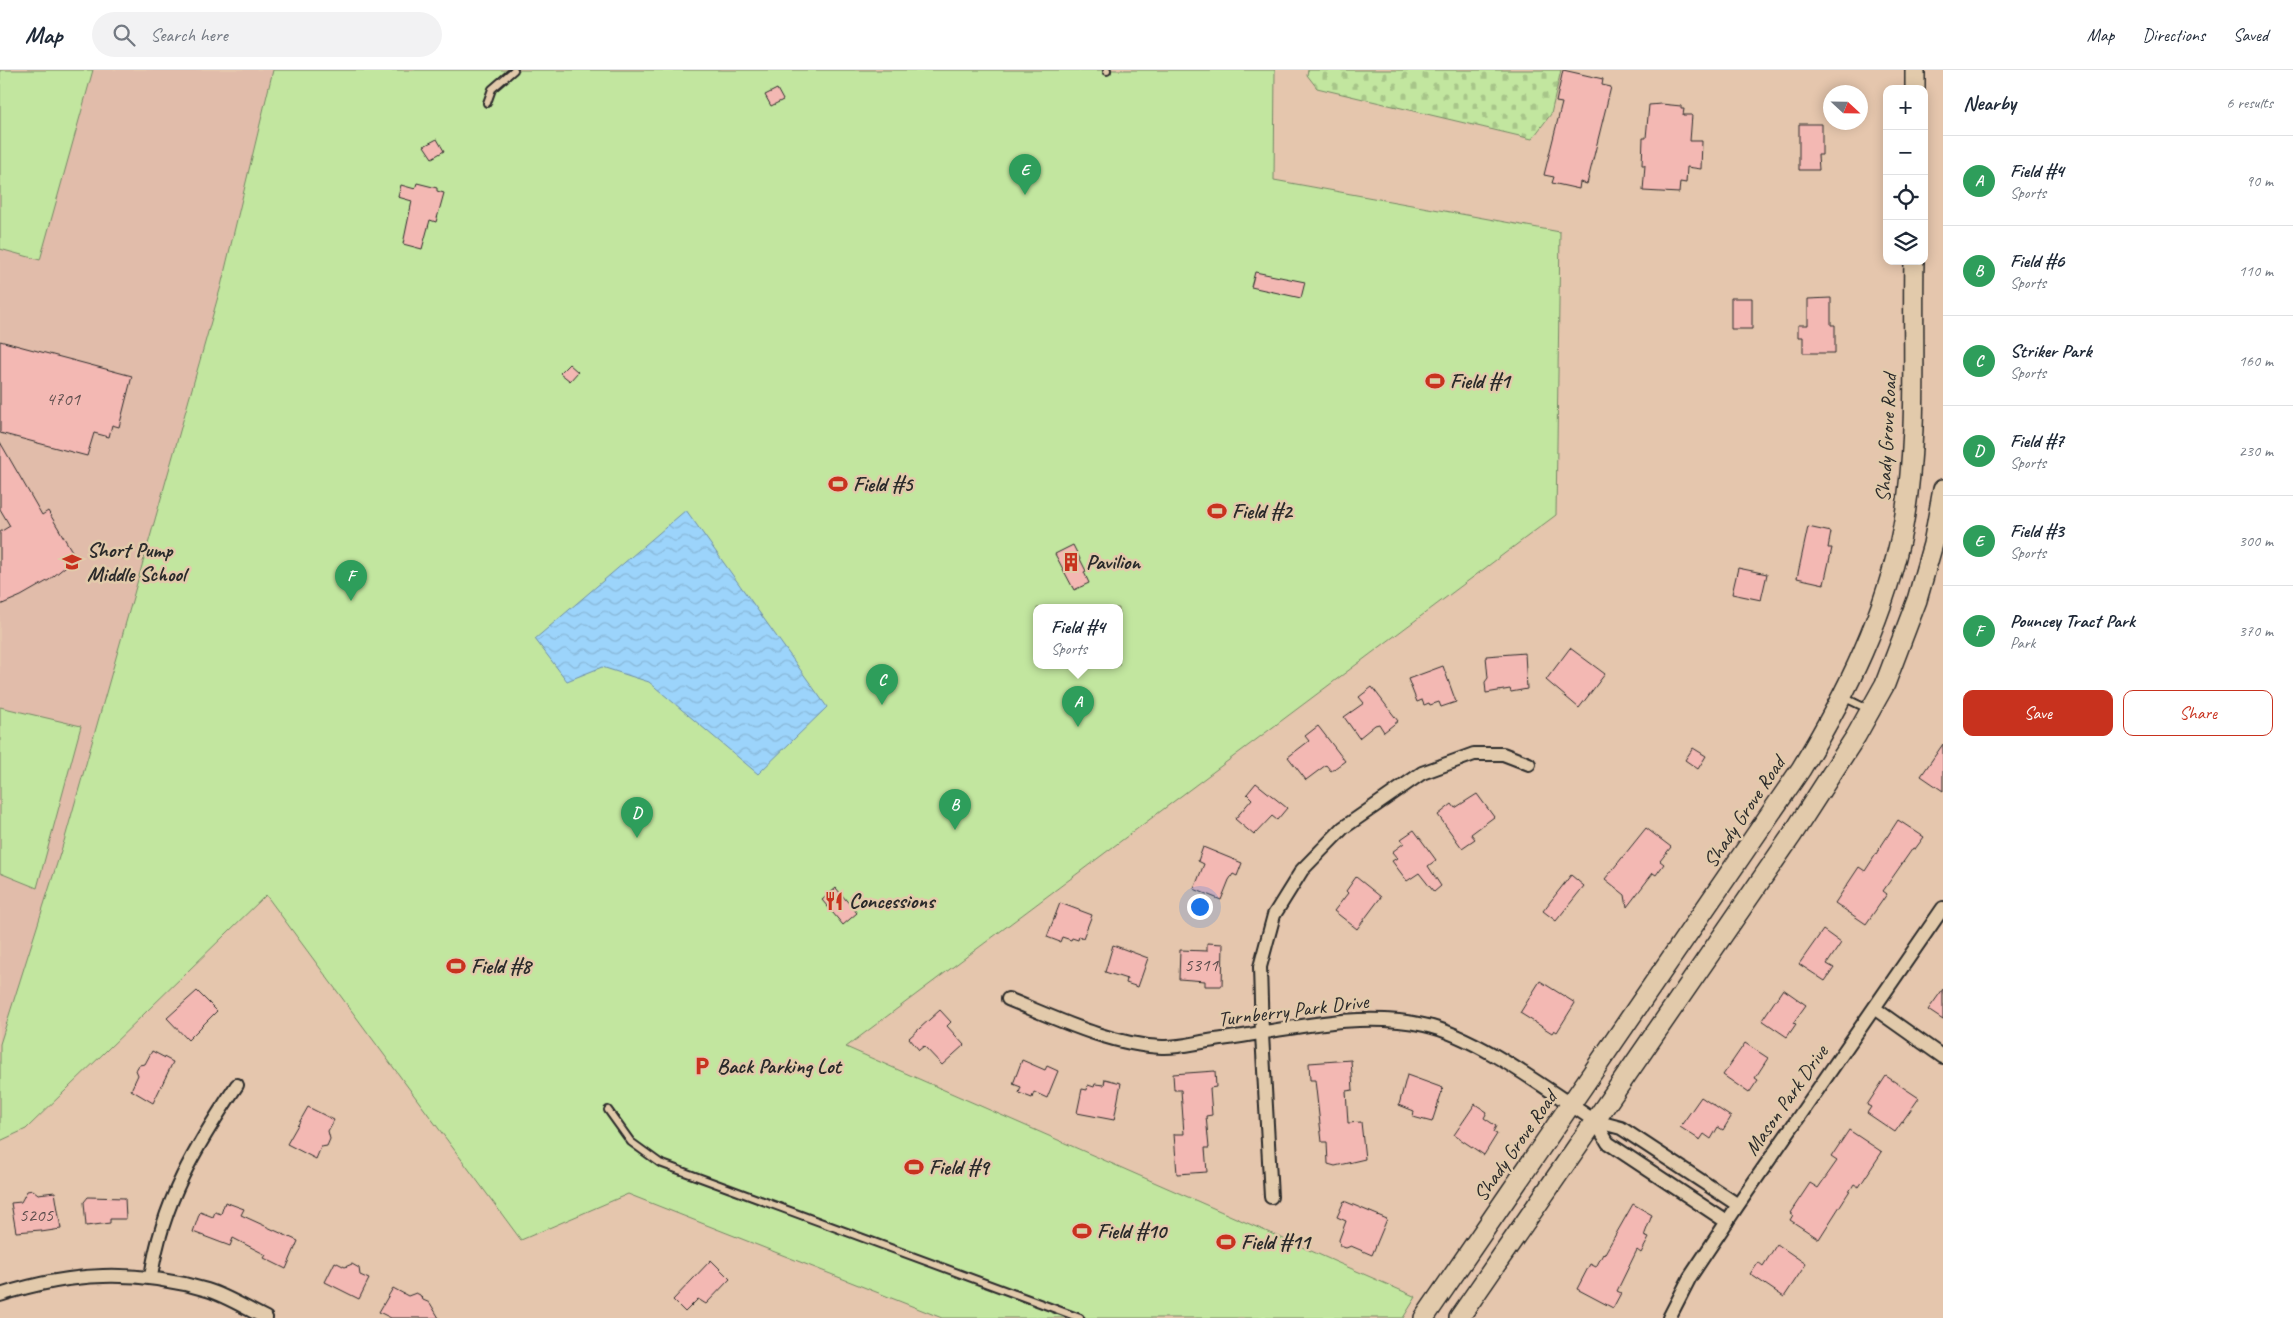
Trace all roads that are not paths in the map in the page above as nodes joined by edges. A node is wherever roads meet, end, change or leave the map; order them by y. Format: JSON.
{"nodes":[{"id":1,"x":514,"y":70,"type":"edge"},
{"id":2,"x":1915,"y":70,"type":"edge"},
{"id":3,"x":1915,"y":85,"type":"edge"},
{"id":4,"x":487,"y":103,"type":"dead end"},
{"id":5,"x":1914,"y":265,"type":"edge"},
{"id":6,"x":1943,"y":489,"type":"edge"},
{"id":7,"x":1843,"y":697,"type":"junction"},
{"id":8,"x":1871,"y":710,"type":"junction"},
{"id":9,"x":1529,"y":764,"type":"dead end"},
{"id":10,"x":1943,"y":908,"type":"edge"},
{"id":11,"x":1008,"y":999,"type":"dead end"},
{"id":12,"x":1874,"y":1008,"type":"junction"},
{"id":13,"x":1262,"y":1034,"type":"junction"},
{"id":14,"x":1943,"y":1057,"type":"edge"},
{"id":15,"x":237,"y":1084,"type":"dead end"},
{"id":16,"x":1571,"y":1105,"type":"junction"},
{"id":17,"x":608,"y":1110,"type":"dead end"},
{"id":18,"x":1595,"y":1122,"type":"junction"},
{"id":19,"x":1271,"y":1197,"type":"dead end"},
{"id":20,"x":1738,"y":1205,"type":"junction"},
{"id":21,"x":1727,"y":1222,"type":"junction"},
{"id":22,"x":151,"y":1277,"type":"junction"},
{"id":23,"x":0,"y":1295,"type":"edge"},
{"id":24,"x":266,"y":1318,"type":"edge"},
{"id":25,"x":1080,"y":1318,"type":"edge"},
{"id":26,"x":1424,"y":1318,"type":"edge"},
{"id":27,"x":1459,"y":1318,"type":"edge"},
{"id":28,"x":1669,"y":1318,"type":"edge"}],
"edges":[{"from":1,"to":4,"type":"lane"},
{"from":2,"to":3,"type":"main road"},
{"from":5,"to":7,"type":"main road","name":"Shady Grove Road"},
{"from":6,"to":8,"type":"main road"},
{"from":7,"to":8,"type":"lane"},
{"from":7,"to":16,"type":"main road","name":"Shady Grove Road"},
{"from":8,"to":18,"type":"main road"},
{"from":9,"to":13,"type":"street"},
{"from":10,"to":12,"type":"street","name":"Mason Park Drive"},
{"from":11,"to":13,"type":"street","name":"Turnberry Park Drive"},
{"from":12,"to":14,"type":"street"},
{"from":12,"to":20,"type":"street","name":"Mason Park Drive"},
{"from":13,"to":16,"type":"street","name":"Turnberry Park Drive"},
{"from":13,"to":19,"type":"street"},
{"from":15,"to":22,"type":"street"},
{"from":16,"to":18,"type":"street","name":"Turnberry Park Drive"},
{"from":16,"to":26,"type":"main road","name":"Shady Grove Road"},
{"from":17,"to":25,"type":"lane"},
{"from":18,"to":20,"type":"street","name":"Turnberry Park Drive"},
{"from":18,"to":21,"type":"street","name":"Turnberry Park Drive"},
{"from":18,"to":27,"type":"main road"},
{"from":20,"to":21,"type":"street","name":"Mason Park Drive"},
{"from":21,"to":28,"type":"street","name":"Mason Park Drive"},
{"from":22,"to":23,"type":"street"},
{"from":22,"to":24,"type":"street"}]}
